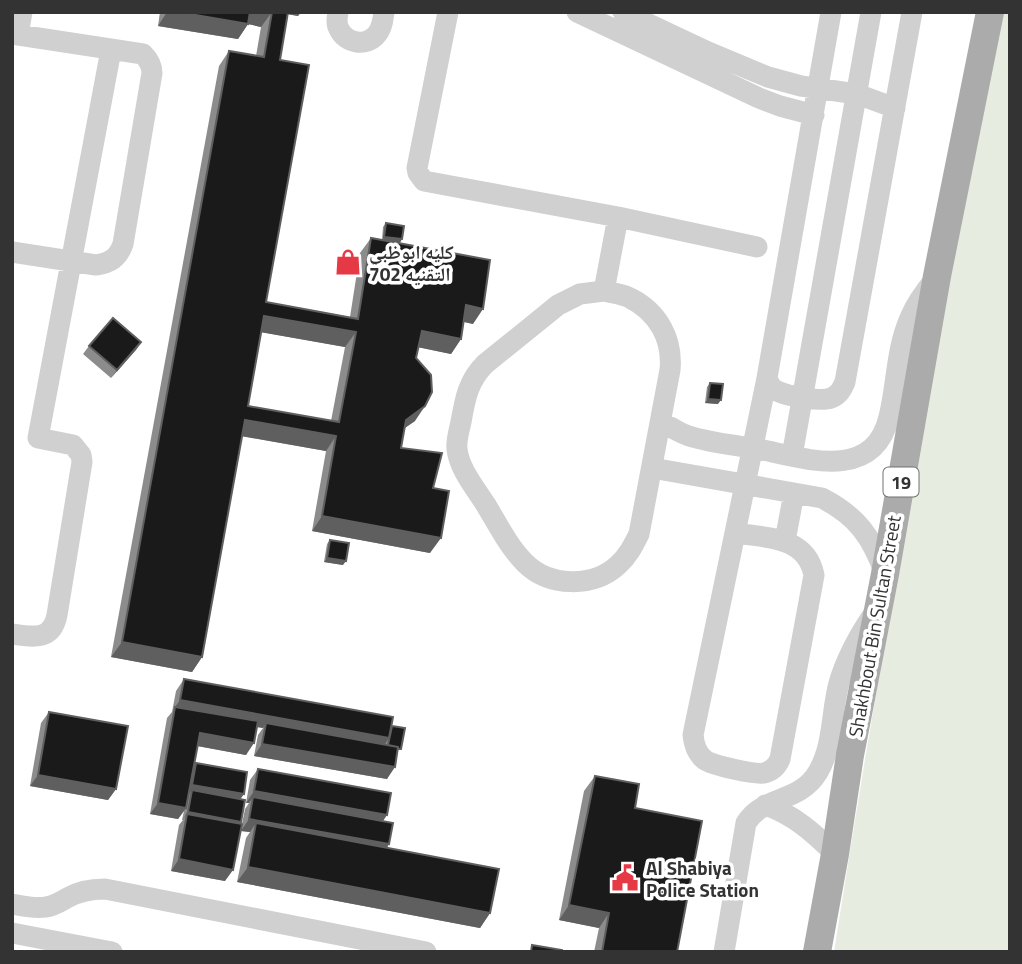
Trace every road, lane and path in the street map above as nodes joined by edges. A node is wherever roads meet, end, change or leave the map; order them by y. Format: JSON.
{"nodes":[{"id":1,"x":22,"y":12,"type":"edge"},
{"id":2,"x":338,"y":12,"type":"edge"},
{"id":3,"x":384,"y":12,"type":"edge"},
{"id":4,"x":448,"y":12,"type":"edge"},
{"id":5,"x":577,"y":12,"type":"edge"},
{"id":6,"x":623,"y":12,"type":"edge"},
{"id":7,"x":831,"y":12,"type":"edge"},
{"id":8,"x":871,"y":12,"type":"edge"},
{"id":9,"x":912,"y":12,"type":"edge"},
{"id":10,"x":990,"y":12,"type":"edge"},
{"id":11,"x":15,"y":35,"type":"edge"},
{"id":12,"x":111,"y":50,"type":"junction"},
{"id":13,"x":704,"y":61,"type":"junction"},
{"id":14,"x":818,"y":89,"type":"junction"},
{"id":15,"x":857,"y":94,"type":"junction"},
{"id":16,"x":895,"y":107,"type":"junction"},
{"id":17,"x":814,"y":115,"type":"junction"},
{"id":18,"x":618,"y":217,"type":"junction"},
{"id":19,"x":757,"y":247,"type":"dead end"},
{"id":20,"x":12,"y":252,"type":"edge"},
{"id":21,"x":71,"y":261,"type":"junction"},
{"id":22,"x":937,"y":276,"type":"junction"},
{"id":23,"x":604,"y":291,"type":"junction"},
{"id":24,"x":767,"y":378,"type":"junction"},
{"id":25,"x":803,"y":397,"type":"junction"},
{"id":26,"x":660,"y":423,"type":"junction"},
{"id":27,"x":753,"y":449,"type":"junction"},
{"id":28,"x":792,"y":456,"type":"junction"},
{"id":29,"x":652,"y":468,"type":"junction"},
{"id":30,"x":745,"y":485,"type":"junction"},
{"id":31,"x":794,"y":494,"type":"junction"},
{"id":32,"x":735,"y":533,"type":"junction"},
{"id":33,"x":785,"y":541,"type":"junction"},
{"id":34,"x":885,"y":574,"type":"junction"},
{"id":35,"x":877,"y":608,"type":"junction"},
{"id":36,"x":12,"y":634,"type":"edge"},
{"id":37,"x":765,"y":806,"type":"junction"},
{"id":38,"x":835,"y":854,"type":"junction"},
{"id":39,"x":12,"y":904,"type":"edge"},
{"id":40,"x":12,"y":933,"type":"edge"},
{"id":41,"x":112,"y":952,"type":"edge"},
{"id":42,"x":426,"y":952,"type":"edge"},
{"id":43,"x":724,"y":952,"type":"edge"},
{"id":44,"x":817,"y":952,"type":"edge"}],
"edges":[{"from":1,"to":11,"type":"lane"},
{"from":2,"to":3,"type":"lane"},
{"from":4,"to":18,"type":"lane"},
{"from":5,"to":13,"type":"lane"},
{"from":6,"to":13,"type":"lane"},
{"from":7,"to":14,"type":"lane"},
{"from":8,"to":15,"type":"lane"},
{"from":9,"to":16,"type":"lane"},
{"from":10,"to":22,"type":"main road","name":"Shakhbout Bin Sultan Street","number":"19"},
{"from":11,"to":12,"type":"lane"},
{"from":12,"to":21,"type":"lane"},
{"from":12,"to":21,"type":"lane"},
{"from":13,"to":14,"type":"lane"},
{"from":13,"to":17,"type":"lane"},
{"from":14,"to":15,"type":"lane"},
{"from":14,"to":17,"type":"lane"},
{"from":15,"to":16,"type":"lane"},
{"from":15,"to":25,"type":"lane"},
{"from":16,"to":25,"type":"lane"},
{"from":17,"to":24,"type":"lane"},
{"from":18,"to":19,"type":"lane"},
{"from":18,"to":23,"type":"lane"},
{"from":20,"to":21,"type":"lane"},
{"from":21,"to":36,"type":"lane"},
{"from":22,"to":28,"type":"lane"},
{"from":22,"to":34,"type":"main road","name":"Shakhbout Bin Sultan Street","number":"19"},
{"from":23,"to":26,"type":"lane"},
{"from":23,"to":29,"type":"lane"},
{"from":24,"to":25,"type":"lane"},
{"from":24,"to":27,"type":"lane"},
{"from":25,"to":28,"type":"lane"},
{"from":26,"to":27,"type":"lane"},
{"from":26,"to":29,"type":"lane"},
{"from":27,"to":28,"type":"lane"},
{"from":27,"to":30,"type":"lane"},
{"from":29,"to":30,"type":"lane"},
{"from":30,"to":31,"type":"lane"},
{"from":30,"to":32,"type":"lane"},
{"from":31,"to":33,"type":"lane"},
{"from":31,"to":34,"type":"lane"},
{"from":32,"to":33,"type":"lane"},
{"from":32,"to":33,"type":"lane"},
{"from":34,"to":35,"type":"main road","name":"Shakhbout Bin Sultan Street","number":"19"},
{"from":35,"to":37,"type":"lane"},
{"from":35,"to":38,"type":"main road","name":"Shakhbout Bin Sultan Street","number":"19"},
{"from":37,"to":38,"type":"lane"},
{"from":37,"to":43,"type":"lane"},
{"from":38,"to":44,"type":"main road","name":"Shakhbout Bin Sultan Street","number":"19"},
{"from":39,"to":42,"type":"lane"},
{"from":40,"to":41,"type":"lane"}]}
